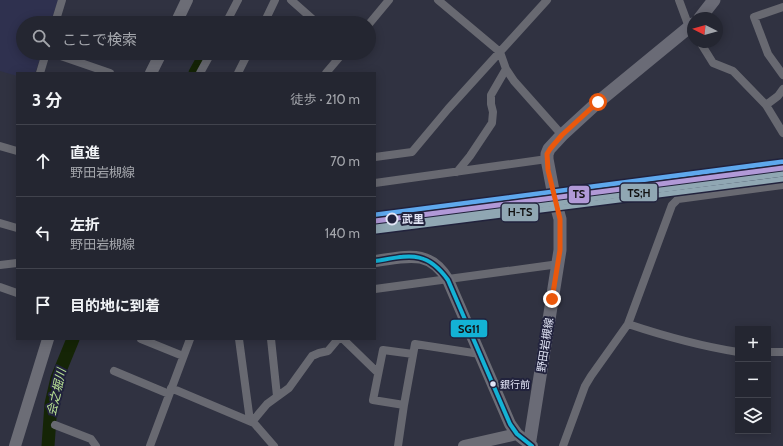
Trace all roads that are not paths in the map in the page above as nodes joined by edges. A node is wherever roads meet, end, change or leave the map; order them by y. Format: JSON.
{"nodes":[{"id":1,"x":62,"y":0,"type":"edge"},
{"id":2,"x":188,"y":0,"type":"edge"},
{"id":3,"x":238,"y":0,"type":"edge"},
{"id":4,"x":275,"y":0,"type":"edge"},
{"id":5,"x":290,"y":0,"type":"edge"},
{"id":6,"x":390,"y":0,"type":"edge"},
{"id":7,"x":438,"y":0,"type":"edge"},
{"id":8,"x":547,"y":0,"type":"edge"},
{"id":9,"x":679,"y":0,"type":"edge"},
{"id":10,"x":714,"y":0,"type":"edge"},
{"id":11,"x":783,"y":7,"type":"edge"},
{"id":12,"x":705,"y":12,"type":"edge"},
{"id":13,"x":57,"y":16,"type":"edge"},
{"id":14,"x":180,"y":16,"type":"edge"},
{"id":15,"x":230,"y":16,"type":"edge"},
{"id":16,"x":267,"y":16,"type":"edge"},
{"id":17,"x":309,"y":16,"type":"edge"},
{"id":18,"x":376,"y":16,"type":"edge"},
{"id":19,"x":687,"y":17,"type":"edge"},
{"id":20,"x":687,"y":32,"type":"edge"},
{"id":21,"x":704,"y":48,"type":"edge"},
{"id":22,"x":500,"y":52,"type":"junction"},
{"id":23,"x":44,"y":60,"type":"edge"},
{"id":24,"x":72,"y":60,"type":"edge"},
{"id":25,"x":158,"y":60,"type":"edge"},
{"id":26,"x":207,"y":60,"type":"edge"},
{"id":27,"x":244,"y":60,"type":"edge"},
{"id":28,"x":338,"y":60,"type":"edge"},
{"id":29,"x":506,"y":69,"type":"junction"},
{"id":30,"x":40,"y":72,"type":"edge"},
{"id":31,"x":107,"y":72,"type":"edge"},
{"id":32,"x":152,"y":72,"type":"edge"},
{"id":33,"x":201,"y":72,"type":"edge"},
{"id":34,"x":238,"y":72,"type":"edge"},
{"id":35,"x":327,"y":72,"type":"edge"},
{"id":36,"x":783,"y":75,"type":"edge"},
{"id":37,"x":783,"y":89,"type":"edge"},
{"id":38,"x":766,"y":105,"type":"junction"},
{"id":39,"x":783,"y":133,"type":"edge"},
{"id":40,"x":562,"y":135,"type":"junction"},
{"id":41,"x":0,"y":146,"type":"edge"},
{"id":42,"x":16,"y":149,"type":"edge"},
{"id":43,"x":376,"y":157,"type":"edge"},
{"id":44,"x":547,"y":160,"type":"junction"},
{"id":45,"x":457,"y":172,"type":"junction"},
{"id":46,"x":376,"y":183,"type":"edge"},
{"id":47,"x":783,"y":185,"type":"edge"},
{"id":48,"x":0,"y":223,"type":"edge"},
{"id":49,"x":16,"y":228,"type":"edge"},
{"id":50,"x":376,"y":261,"type":"edge"},
{"id":51,"x":16,"y":263,"type":"edge"},
{"id":52,"x":559,"y":264,"type":"junction"},
{"id":53,"x":0,"y":265,"type":"edge"},
{"id":54,"x":448,"y":280,"type":"junction"},
{"id":55,"x":0,"y":287,"type":"edge"},
{"id":56,"x":376,"y":289,"type":"edge"},
{"id":57,"x":16,"y":292,"type":"edge"},
{"id":58,"x":628,"y":324,"type":"junction"},
{"id":59,"x":48,"y":340,"type":"edge"},
{"id":60,"x":144,"y":340,"type":"edge"},
{"id":61,"x":190,"y":340,"type":"edge"},
{"id":62,"x":239,"y":340,"type":"edge"},
{"id":63,"x":271,"y":340,"type":"edge"},
{"id":64,"x":337,"y":340,"type":"edge"},
{"id":65,"x":344,"y":340,"type":"edge"},
{"id":66,"x":735,"y":351,"type":"edge"},
{"id":67,"x":771,"y":352,"type":"edge"},
{"id":68,"x":783,"y":352,"type":"edge"},
{"id":69,"x":413,"y":354,"type":"junction"},
{"id":70,"x":480,"y":354,"type":"junction"},
{"id":71,"x":183,"y":356,"type":"junction"},
{"id":72,"x":114,"y":371,"type":"dead end"},
{"id":73,"x":378,"y":373,"type":"junction"},
{"id":74,"x":170,"y":391,"type":"junction"},
{"id":75,"x":277,"y":396,"type":"junction"},
{"id":76,"x":404,"y":405,"type":"junction"},
{"id":77,"x":251,"y":422,"type":"junction"},
{"id":78,"x":55,"y":425,"type":"dead end"},
{"id":79,"x":517,"y":434,"type":"junction"},
{"id":80,"x":530,"y":445,"type":"edge"},
{"id":81,"x":16,"y":446,"type":"edge"},
{"id":82,"x":96,"y":446,"type":"edge"},
{"id":83,"x":150,"y":446,"type":"edge"},
{"id":84,"x":274,"y":446,"type":"edge"},
{"id":85,"x":398,"y":446,"type":"edge"},
{"id":86,"x":464,"y":446,"type":"edge"},
{"id":87,"x":563,"y":446,"type":"edge"}],
"edges":[{"from":1,"to":13,"type":"street"},
{"from":2,"to":14,"type":"street"},
{"from":3,"to":15,"type":"street"},
{"from":4,"to":16,"type":"street"},
{"from":5,"to":17,"type":"street"},
{"from":6,"to":18,"type":"street"},
{"from":7,"to":22,"type":"street"},
{"from":8,"to":22,"type":"street"},
{"from":9,"to":19,"type":"street"},
{"from":10,"to":12,"type":"main road"},
{"from":11,"to":36,"type":"street"},
{"from":20,"to":40,"type":"main road"},
{"from":21,"to":38,"type":"street"},
{"from":22,"to":29,"type":"street"},
{"from":22,"to":43,"type":"street"},
{"from":23,"to":30,"type":"street"},
{"from":24,"to":31,"type":"street"},
{"from":25,"to":32,"type":"street"},
{"from":26,"to":33,"type":"street"},
{"from":27,"to":34,"type":"street"},
{"from":28,"to":35,"type":"street"},
{"from":29,"to":40,"type":"street"},
{"from":29,"to":45,"type":"street"},
{"from":37,"to":38,"type":"street"},
{"from":38,"to":39,"type":"street"},
{"from":40,"to":44,"type":"main road"},
{"from":41,"to":42,"type":"street"},
{"from":44,"to":45,"type":"street"},
{"from":44,"to":52,"type":"main road","name":"野田岩槻線"},
{"from":45,"to":46,"type":"street"},
{"from":47,"to":58,"type":"street"},
{"from":48,"to":49,"type":"street"},
{"from":50,"to":54,"type":"street"},
{"from":51,"to":53,"type":"street"},
{"from":52,"to":54,"type":"street"},
{"from":52,"to":80,"type":"main road","name":"野田岩槻線"},
{"from":54,"to":56,"type":"street"},
{"from":54,"to":70,"type":"street"},
{"from":55,"to":57,"type":"street"},
{"from":58,"to":66,"type":"street"},
{"from":58,"to":87,"type":"street"},
{"from":59,"to":81,"type":"street"},
{"from":60,"to":71,"type":"street"},
{"from":61,"to":71,"type":"street"},
{"from":62,"to":77,"type":"street"},
{"from":63,"to":75,"type":"street"},
{"from":64,"to":75,"type":"street"},
{"from":65,"to":73,"type":"street"},
{"from":67,"to":68,"type":"street"},
{"from":69,"to":70,"type":"street"},
{"from":69,"to":73,"type":"street"},
{"from":69,"to":76,"type":"street"},
{"from":70,"to":79,"type":"street"},
{"from":71,"to":74,"type":"street"},
{"from":72,"to":74,"type":"street"},
{"from":73,"to":76,"type":"street"},
{"from":74,"to":77,"type":"street"},
{"from":74,"to":83,"type":"street"},
{"from":75,"to":77,"type":"street"},
{"from":76,"to":85,"type":"street"},
{"from":77,"to":84,"type":"street"},
{"from":78,"to":82,"type":"street"},
{"from":79,"to":80,"type":"street"},
{"from":79,"to":86,"type":"street"}]}
